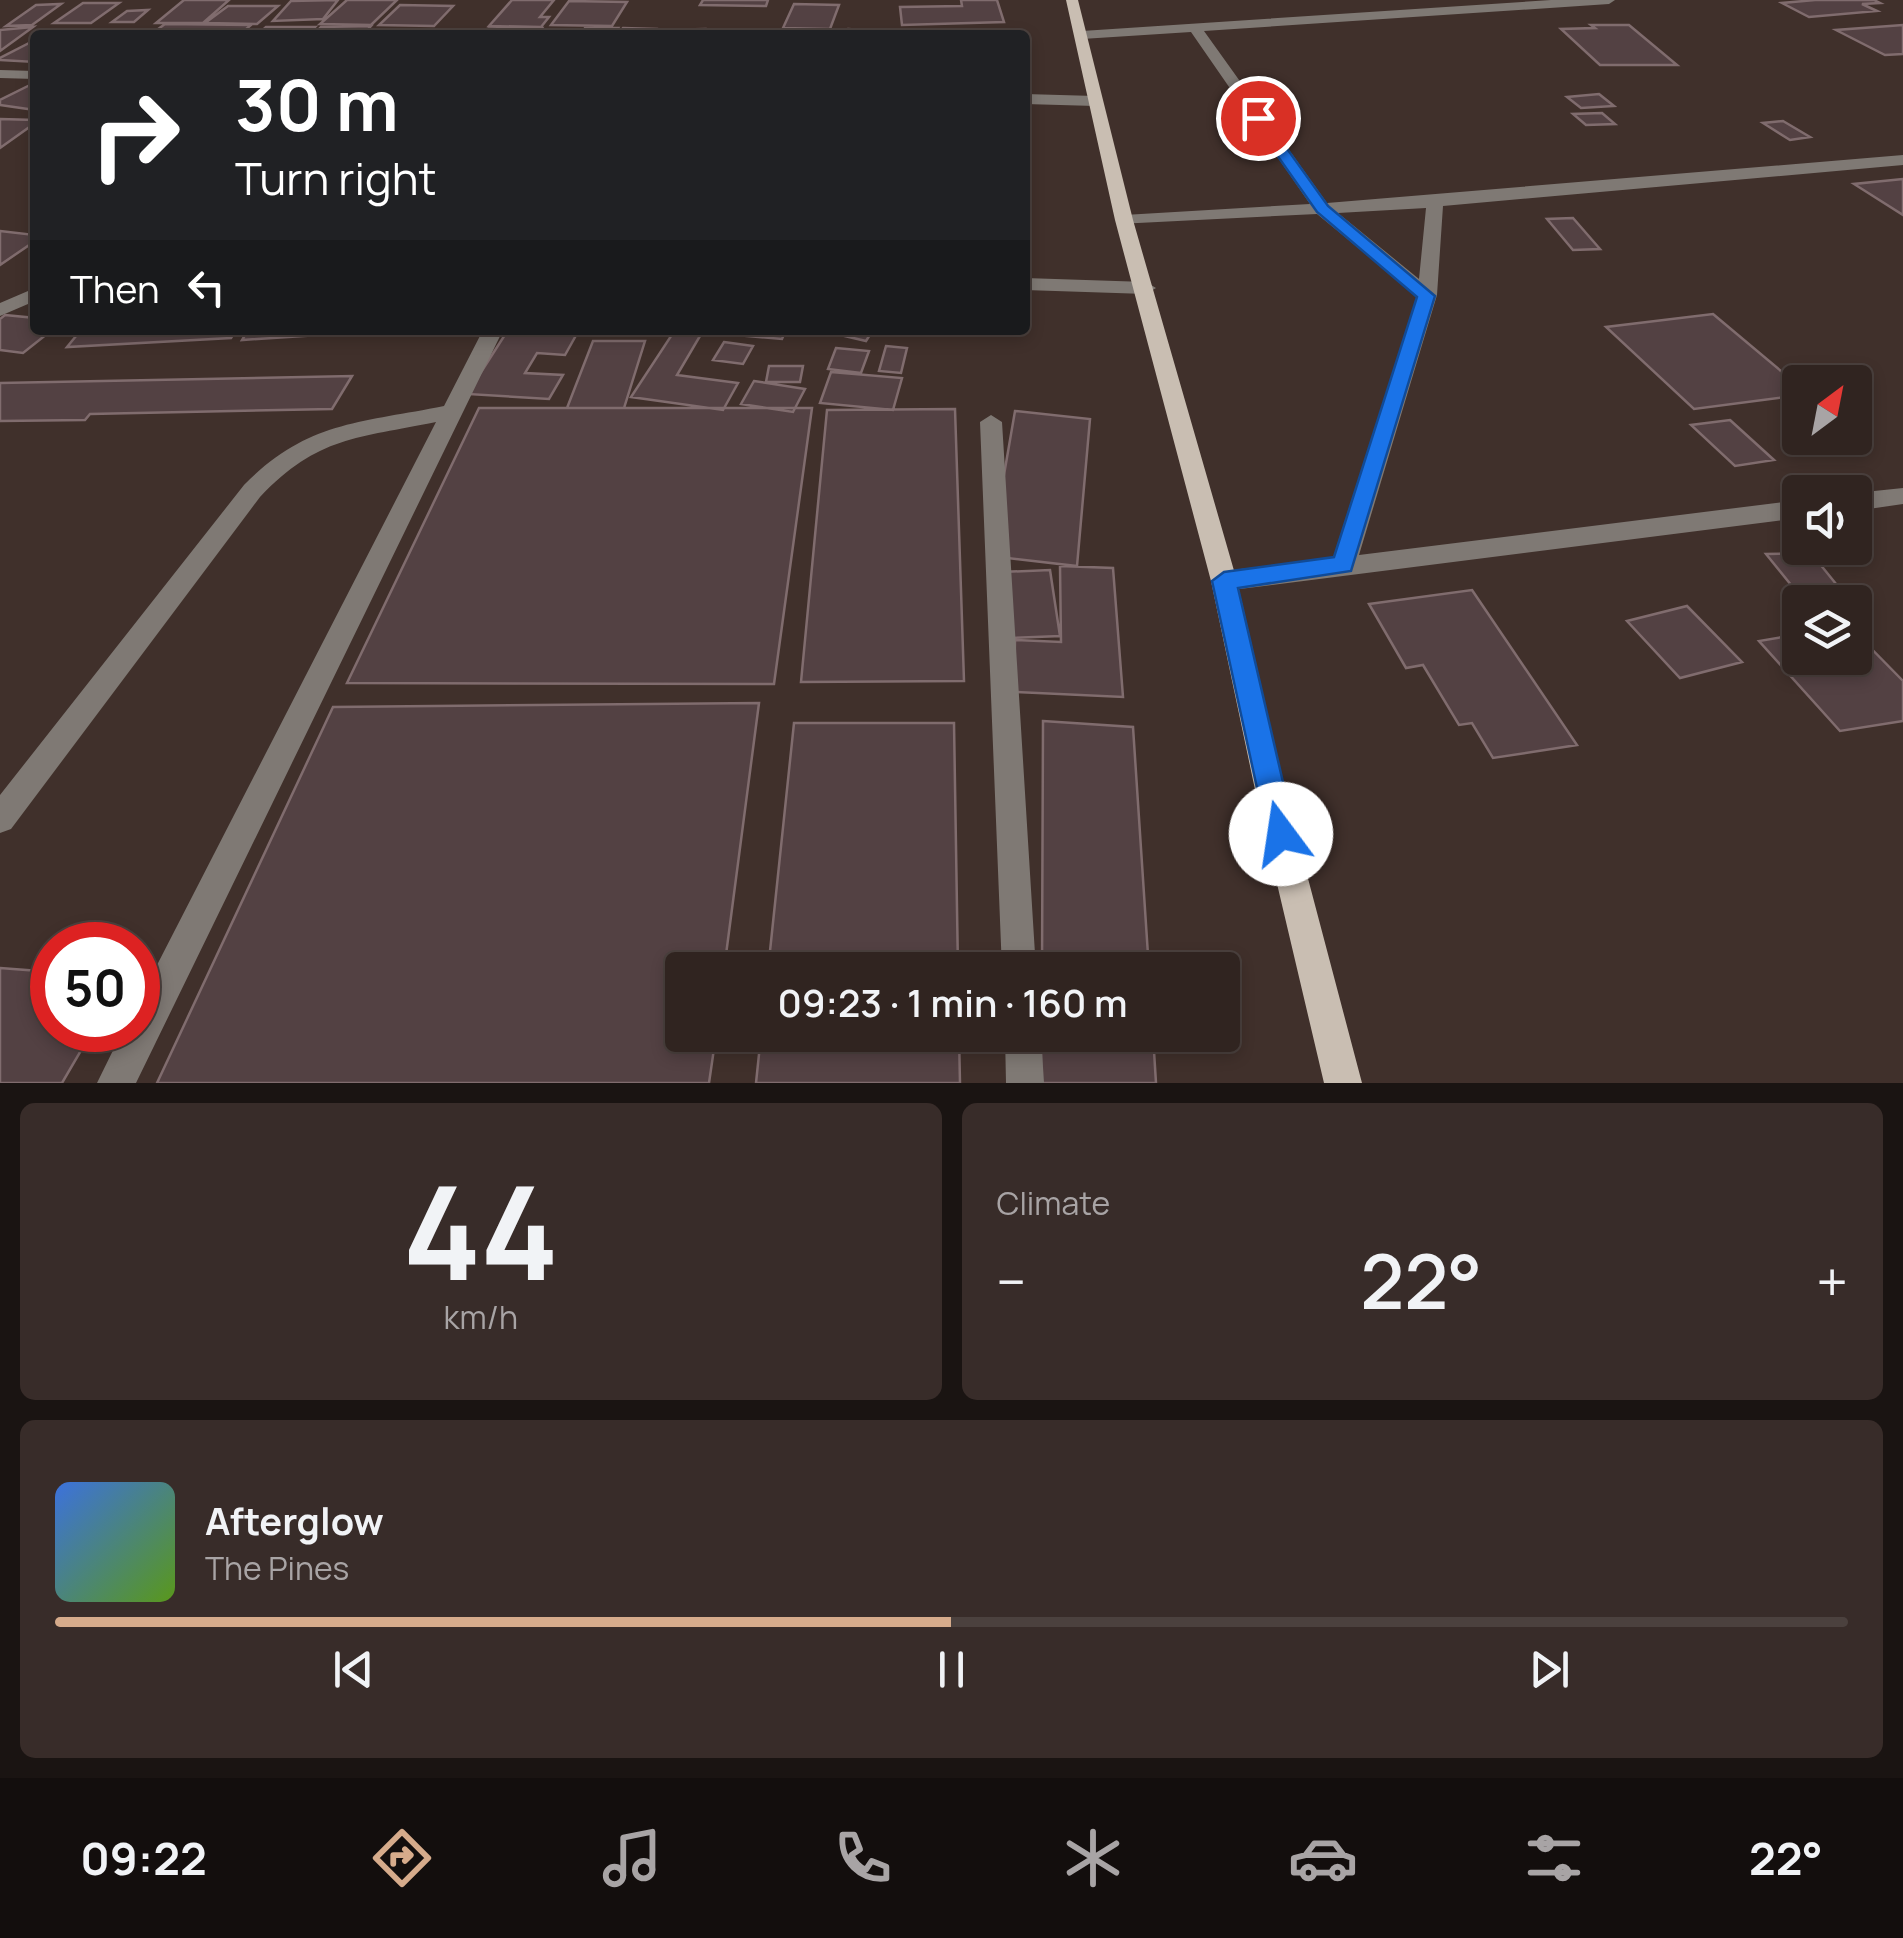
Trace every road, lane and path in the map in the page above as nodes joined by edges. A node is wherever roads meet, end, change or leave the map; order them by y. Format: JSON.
{"nodes":[{"id":1,"x":1072,"y":0,"type":"edge"},
{"id":2,"x":1609,"y":0,"type":"edge"},
{"id":3,"x":1194,"y":26,"type":"junction"},
{"id":4,"x":1082,"y":34,"type":"junction"},
{"id":5,"x":1,"y":74,"type":"edge"},
{"id":6,"x":30,"y":75,"type":"edge"},
{"id":7,"x":1030,"y":99,"type":"edge"},
{"id":8,"x":1095,"y":100,"type":"junction"},
{"id":9,"x":1903,"y":160,"type":"edge"},
{"id":10,"x":1435,"y":202,"type":"junction"},
{"id":11,"x":1322,"y":209,"type":"junction"},
{"id":12,"x":1124,"y":220,"type":"junction"},
{"id":13,"x":1030,"y":284,"type":"edge"},
{"id":14,"x":1146,"y":288,"type":"junction"},
{"id":15,"x":30,"y":296,"type":"edge"},
{"id":16,"x":1426,"y":296,"type":"junction"},
{"id":17,"x":0,"y":310,"type":"edge"},
{"id":18,"x":490,"y":335,"type":"edge"},
{"id":19,"x":453,"y":410,"type":"junction"},
{"id":20,"x":992,"y":422,"type":"dead end"},
{"id":21,"x":1903,"y":496,"type":"edge"},
{"id":22,"x":1872,"y":500,"type":"edge"},
{"id":23,"x":1782,"y":511,"type":"edge"},
{"id":24,"x":1343,"y":565,"type":"junction"},
{"id":25,"x":1224,"y":581,"type":"junction"},
{"id":26,"x":0,"y":820,"type":"edge"},
{"id":27,"x":1019,"y":952,"type":"edge"},
{"id":28,"x":1024,"y":1052,"type":"edge"},
{"id":29,"x":116,"y":1083,"type":"edge"},
{"id":30,"x":1025,"y":1083,"type":"edge"},
{"id":31,"x":1343,"y":1083,"type":"edge"}],
"edges":[{"from":1,"to":4,"type":"main road"},
{"from":2,"to":3,"type":"street"},
{"from":3,"to":4,"type":"street"},
{"from":3,"to":11,"type":"street"},
{"from":4,"to":8,"type":"main road"},
{"from":5,"to":6,"type":"street"},
{"from":7,"to":8,"type":"street"},
{"from":8,"to":12,"type":"main road"},
{"from":9,"to":10,"type":"street"},
{"from":10,"to":11,"type":"street"},
{"from":10,"to":16,"type":"street"},
{"from":11,"to":12,"type":"street"},
{"from":11,"to":16,"type":"street"},
{"from":12,"to":14,"type":"main road"},
{"from":13,"to":14,"type":"street"},
{"from":14,"to":25,"type":"main road"},
{"from":15,"to":17,"type":"street"},
{"from":16,"to":24,"type":"street"},
{"from":18,"to":19,"type":"street"},
{"from":19,"to":26,"type":"street"},
{"from":19,"to":29,"type":"street"},
{"from":20,"to":27,"type":"street"},
{"from":21,"to":22,"type":"street"},
{"from":23,"to":24,"type":"street"},
{"from":24,"to":25,"type":"street"},
{"from":25,"to":31,"type":"main road"},
{"from":28,"to":30,"type":"street"}]}
